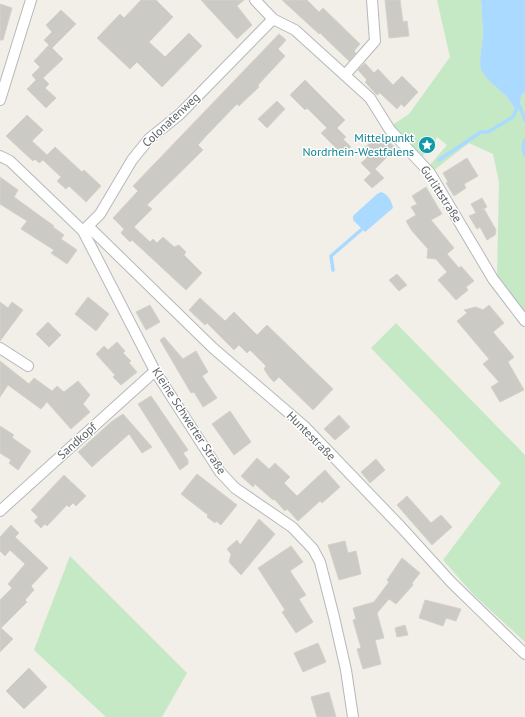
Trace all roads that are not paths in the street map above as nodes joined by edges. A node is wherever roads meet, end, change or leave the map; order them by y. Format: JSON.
{"nodes":[{"id":1,"x":31,"y":0,"type":"edge"},
{"id":2,"x":255,"y":0,"type":"edge"},
{"id":3,"x":372,"y":0,"type":"edge"},
{"id":4,"x":273,"y":19,"type":"junction"},
{"id":5,"x":345,"y":75,"type":"junction"},
{"id":6,"x":0,"y":100,"type":"edge"},
{"id":7,"x":0,"y":156,"type":"edge"},
{"id":8,"x":86,"y":229,"type":"junction"},
{"id":9,"x":525,"y":321,"type":"edge"},
{"id":10,"x":0,"y":348,"type":"edge"},
{"id":11,"x":28,"y":366,"type":"dead end"},
{"id":12,"x":155,"y":371,"type":"junction"},
{"id":13,"x":0,"y":511,"type":"edge"},
{"id":14,"x":525,"y":654,"type":"edge"},
{"id":15,"x":353,"y":717,"type":"edge"}],
"edges":[{"from":1,"to":6,"type":"street"},
{"from":2,"to":4,"type":"street","name":"Gurlittstraße"},
{"from":3,"to":5,"type":"street"},
{"from":4,"to":5,"type":"street","name":"Gurlittstraße"},
{"from":4,"to":8,"type":"street","name":"Colonatenweg"},
{"from":5,"to":9,"type":"street","name":"Gurlittstraße"},
{"from":7,"to":8,"type":"street","name":"Kleine Schwerter Straße"},
{"from":8,"to":12,"type":"street","name":"Kleine Schwerter Straße"},
{"from":8,"to":14,"type":"street","name":"Huntestraße"},
{"from":10,"to":11,"type":"street"},
{"from":12,"to":13,"type":"street","name":"Sandkopf"},
{"from":12,"to":15,"type":"street","name":"Kleine Schwerter Straße"}]}
